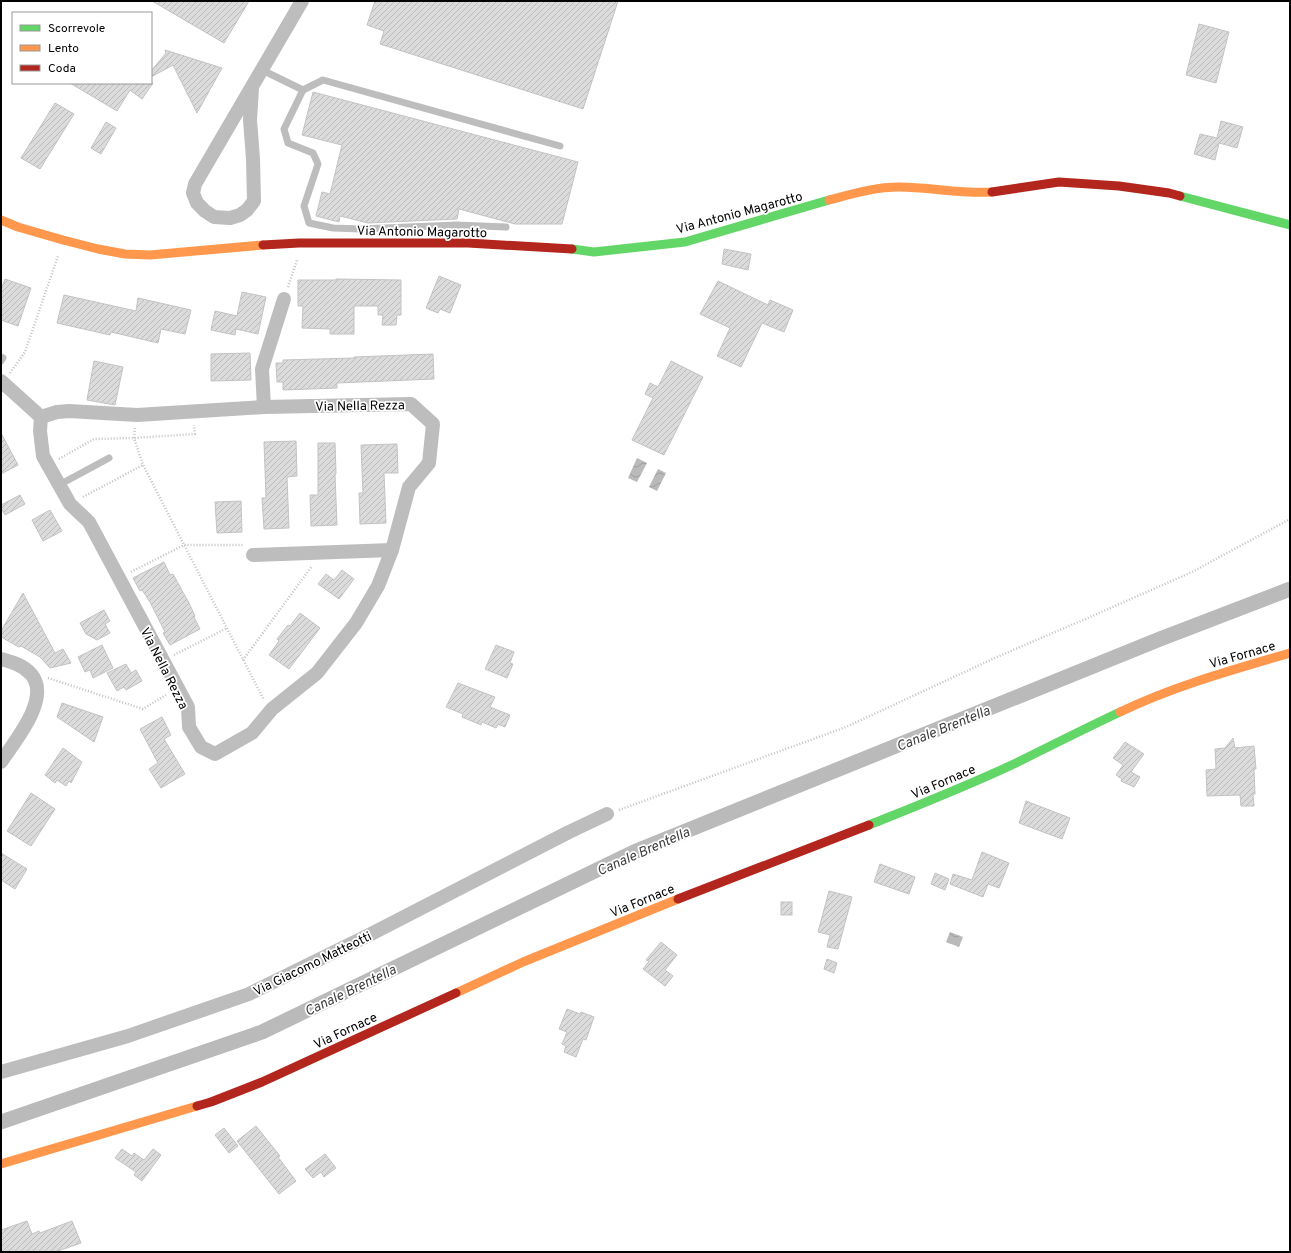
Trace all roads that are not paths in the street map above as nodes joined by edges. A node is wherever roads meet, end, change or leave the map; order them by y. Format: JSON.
{"nodes":[{"id":1,"x":302,"y":1,"type":"edge"},
{"id":2,"x":262,"y":70,"type":"junction"},
{"id":3,"x":252,"y":88,"type":"junction"},
{"id":4,"x":303,"y":90,"type":"junction"},
{"id":5,"x":560,"y":146,"type":"dead end"},
{"id":6,"x":1,"y":220,"type":"edge"},
{"id":7,"x":1290,"y":225,"type":"edge"},
{"id":8,"x":506,"y":227,"type":"dead end"},
{"id":9,"x":284,"y":300,"type":"road end"},
{"id":10,"x":1,"y":357,"type":"edge"},
{"id":11,"x":1,"y":361,"type":"edge"},
{"id":12,"x":4,"y":378,"type":"edge"},
{"id":13,"x":264,"y":407,"type":"junction"},
{"id":14,"x":41,"y":417,"type":"junction"},
{"id":15,"x":109,"y":458,"type":"dead end"},
{"id":16,"x":59,"y":485,"type":"junction"},
{"id":17,"x":392,"y":550,"type":"junction"},
{"id":18,"x":253,"y":555,"type":"road end"},
{"id":19,"x":1290,"y":653,"type":"edge"},
{"id":20,"x":1,"y":659,"type":"edge"},
{"id":21,"x":1,"y":762,"type":"edge"},
{"id":22,"x":607,"y":814,"type":"road end"},
{"id":23,"x":1,"y":1072,"type":"edge"},
{"id":24,"x":1,"y":1164,"type":"edge"}],
"edges":[{"from":1,"to":2,"type":"street"},
{"from":2,"to":3,"type":"street"},
{"from":2,"to":4,"type":"lane"},
{"from":3,"to":3,"type":"street"},
{"from":4,"to":5,"type":"lane"},
{"from":4,"to":8,"type":"lane"},
{"from":6,"to":7,"type":"street","name":"Via Antonio Magarotto"},
{"from":9,"to":13,"type":"street"},
{"from":10,"to":11,"type":"lane"},
{"from":12,"to":14,"type":"street"},
{"from":13,"to":14,"type":"street","name":"Via Nella Rezza"},
{"from":13,"to":17,"type":"street","name":"Via Nella Rezza"},
{"from":14,"to":16,"type":"street","name":"Via Nella Rezza"},
{"from":15,"to":16,"type":"lane"},
{"from":16,"to":17,"type":"street","name":"Via Nella Rezza"},
{"from":17,"to":18,"type":"street"},
{"from":19,"to":24,"type":"street","name":"Via Fornace"},
{"from":20,"to":21,"type":"street"},
{"from":22,"to":23,"type":"street","name":"Via Giacomo Matteotti"}]}
